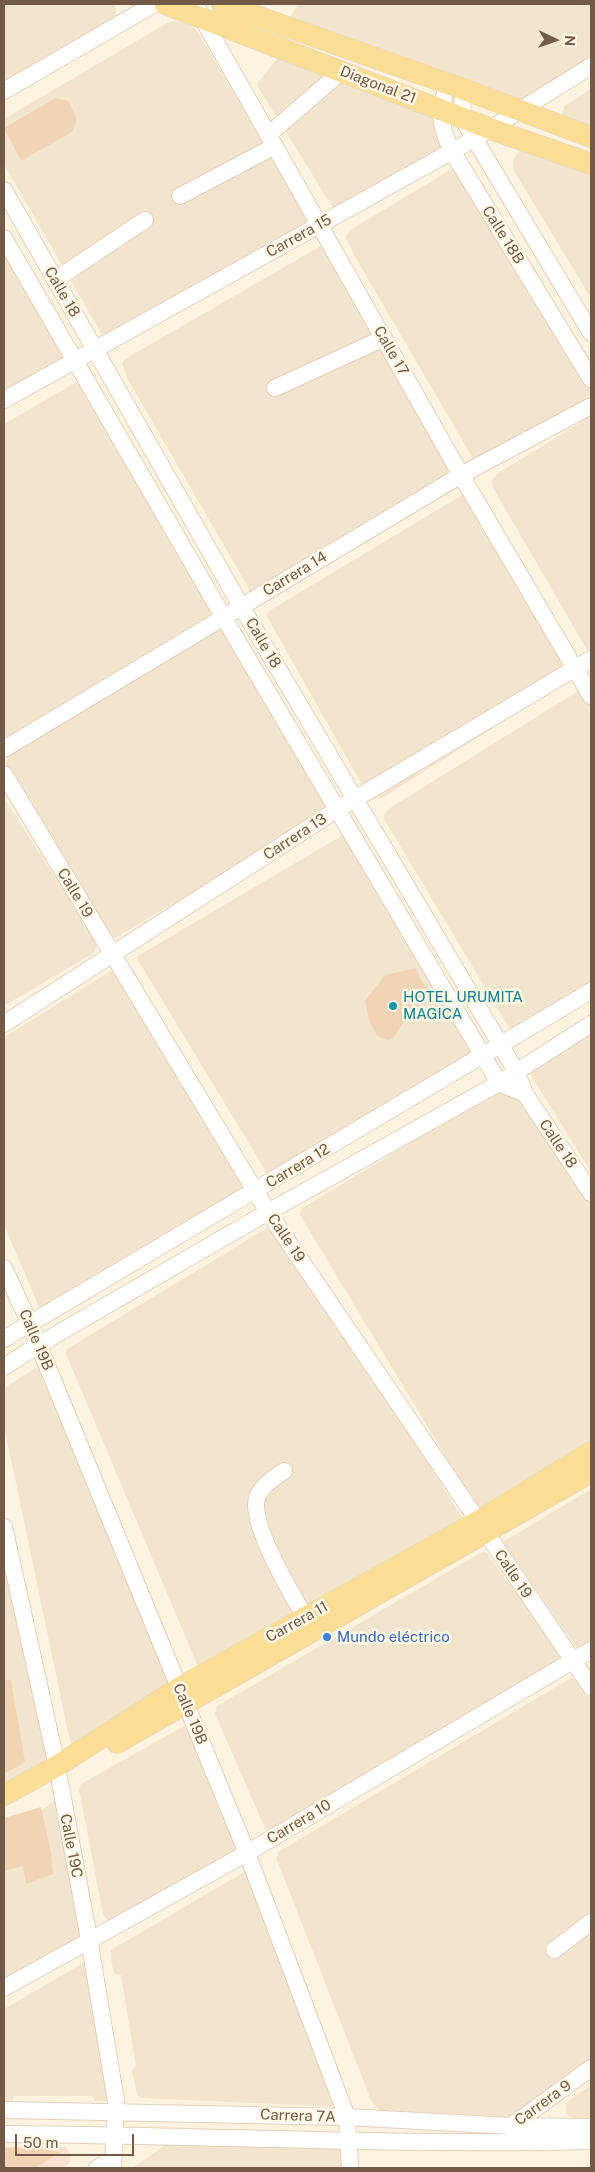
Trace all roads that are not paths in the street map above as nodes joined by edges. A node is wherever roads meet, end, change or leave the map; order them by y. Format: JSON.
{"nodes":[{"id":1,"x":154,"y":4,"type":"edge"},
{"id":2,"x":165,"y":4,"type":"edge"},
{"id":3,"x":222,"y":4,"type":"edge"},
{"id":4,"x":255,"y":8,"type":"edge"},
{"id":5,"x":198,"y":10,"type":"edge"},
{"id":6,"x":226,"y":26,"type":"junction"},
{"id":7,"x":591,"y":66,"type":"edge"},
{"id":8,"x":342,"y":71,"type":"junction"},
{"id":9,"x":455,"y":86,"type":"junction"},
{"id":10,"x":4,"y":91,"type":"edge"},
{"id":11,"x":441,"y":110,"type":"junction"},
{"id":12,"x":519,"y":110,"type":"junction"},
{"id":13,"x":462,"y":118,"type":"junction"},
{"id":14,"x":483,"y":134,"type":"junction"},
{"id":15,"x":591,"y":137,"type":"edge"},
{"id":16,"x":272,"y":140,"type":"junction"},
{"id":17,"x":452,"y":151,"type":"junction"},
{"id":18,"x":591,"y":164,"type":"edge"},
{"id":19,"x":4,"y":190,"type":"edge"},
{"id":20,"x":180,"y":196,"type":"dead end"},
{"id":21,"x":146,"y":220,"type":"dead end"},
{"id":22,"x":319,"y":224,"type":"junction"},
{"id":23,"x":4,"y":238,"type":"edge"},
{"id":24,"x":55,"y":280,"type":"junction"},
{"id":25,"x":591,"y":333,"type":"edge"},
{"id":26,"x":384,"y":338,"type":"junction"},
{"id":27,"x":95,"y":349,"type":"junction"},
{"id":28,"x":76,"y":360,"type":"junction"},
{"id":29,"x":591,"y":378,"type":"edge"},
{"id":30,"x":275,"y":388,"type":"dead end"},
{"id":31,"x":4,"y":400,"type":"edge"},
{"id":32,"x":591,"y":406,"type":"edge"},
{"id":33,"x":461,"y":475,"type":"junction"},
{"id":34,"x":241,"y":606,"type":"junction"},
{"id":35,"x":224,"y":618,"type":"junction"},
{"id":36,"x":591,"y":659,"type":"edge"},
{"id":37,"x":575,"y":668,"type":"junction"},
{"id":38,"x":591,"y":696,"type":"edge"},
{"id":39,"x":4,"y":749,"type":"edge"},
{"id":40,"x":4,"y":774,"type":"edge"},
{"id":41,"x":355,"y":800,"type":"junction"},
{"id":42,"x":338,"y":809,"type":"junction"},
{"id":43,"x":112,"y":955,"type":"junction"},
{"id":44,"x":591,"y":991,"type":"edge"},
{"id":45,"x":4,"y":1024,"type":"edge"},
{"id":46,"x":591,"y":1024,"type":"edge"},
{"id":47,"x":500,"y":1044,"type":"junction"},
{"id":48,"x":483,"y":1056,"type":"junction"},
{"id":49,"x":516,"y":1071,"type":"junction"},
{"id":50,"x":499,"y":1083,"type":"junction"},
{"id":51,"x":525,"y":1094,"type":"junction"},
{"id":52,"x":255,"y":1191,"type":"junction"},
{"id":53,"x":591,"y":1193,"type":"edge"},
{"id":54,"x":268,"y":1212,"type":"junction"},
{"id":55,"x":4,"y":1268,"type":"edge"},
{"id":56,"x":30,"y":1324,"type":"junction"},
{"id":57,"x":4,"y":1339,"type":"edge"},
{"id":58,"x":38,"y":1345,"type":"junction"},
{"id":59,"x":4,"y":1367,"type":"edge"},
{"id":60,"x":591,"y":1452,"type":"edge"},
{"id":61,"x":284,"y":1471,"type":"dead end"},
{"id":62,"x":591,"y":1472,"type":"edge"},
{"id":63,"x":4,"y":1527,"type":"edge"},
{"id":64,"x":481,"y":1528,"type":"junction"},
{"id":65,"x":310,"y":1624,"type":"junction"},
{"id":66,"x":591,"y":1650,"type":"edge"},
{"id":67,"x":573,"y":1661,"type":"junction"},
{"id":68,"x":591,"y":1687,"type":"edge"},
{"id":69,"x":183,"y":1696,"type":"junction"},
{"id":70,"x":57,"y":1772,"type":"junction"},
{"id":71,"x":4,"y":1795,"type":"edge"},
{"id":72,"x":4,"y":1808,"type":"edge"},
{"id":73,"x":247,"y":1853,"type":"junction"},
{"id":74,"x":591,"y":1922,"type":"edge"},
{"id":75,"x":89,"y":1939,"type":"junction"},
{"id":76,"x":554,"y":1950,"type":"dead end"},
{"id":77,"x":4,"y":1988,"type":"edge"},
{"id":78,"x":591,"y":2068,"type":"edge"},
{"id":79,"x":4,"y":2110,"type":"edge"},
{"id":80,"x":115,"y":2111,"type":"junction"},
{"id":81,"x":347,"y":2117,"type":"junction"},
{"id":82,"x":511,"y":2126,"type":"junction"},
{"id":83,"x":591,"y":2126,"type":"edge"},
{"id":84,"x":4,"y":2134,"type":"edge"},
{"id":85,"x":114,"y":2135,"type":"junction"},
{"id":86,"x":348,"y":2140,"type":"junction"},
{"id":87,"x":591,"y":2141,"type":"edge"},
{"id":88,"x":499,"y":2144,"type":"junction"},
{"id":89,"x":113,"y":2164,"type":"edge"},
{"id":90,"x":97,"y":2168,"type":"edge"},
{"id":91,"x":350,"y":2168,"type":"edge"}],
"edges":[{"from":1,"to":10,"type":"street"},
{"from":2,"to":5,"type":"main road","name":"Diagonal 21"},
{"from":3,"to":4,"type":"main road","name":"Diagonal 21"},
{"from":4,"to":6,"type":"street"},
{"from":4,"to":9,"type":"main road","name":"Diagonal 21"},
{"from":5,"to":6,"type":"main road","name":"Diagonal 21"},
{"from":5,"to":16,"type":"street","name":"Calle 17"},
{"from":6,"to":8,"type":"main road","name":"Diagonal 21"},
{"from":7,"to":12,"type":"street","name":"Carrera 15"},
{"from":8,"to":11,"type":"main road","name":"Diagonal 21"},
{"from":8,"to":16,"type":"street"},
{"from":9,"to":11,"type":"street","name":"Calle 18B"},
{"from":9,"to":12,"type":"main road","name":"Diagonal 21"},
{"from":9,"to":13,"type":"street"},
{"from":11,"to":13,"type":"main road","name":"Diagonal 21"},
{"from":11,"to":17,"type":"street","name":"Calle 18B"},
{"from":12,"to":14,"type":"street","name":"Carrera 15"},
{"from":12,"to":15,"type":"main road","name":"Diagonal 21"},
{"from":13,"to":14,"type":"main road","name":"Diagonal 21"},
{"from":14,"to":17,"type":"street","name":"Carrera 15"},
{"from":14,"to":18,"type":"main road","name":"Diagonal 21"},
{"from":14,"to":25,"type":"street","name":"Calle 18B"},
{"from":16,"to":20,"type":"street"},
{"from":16,"to":22,"type":"street","name":"Calle 17"},
{"from":17,"to":22,"type":"street","name":"Carrera 15"},
{"from":17,"to":29,"type":"street","name":"Calle 18B"},
{"from":19,"to":24,"type":"street","name":"Calle 18"},
{"from":21,"to":24,"type":"street"},
{"from":22,"to":26,"type":"street","name":"Calle 17"},
{"from":22,"to":27,"type":"street","name":"Carrera 15"},
{"from":23,"to":28,"type":"street","name":"Calle 18"},
{"from":24,"to":27,"type":"street","name":"Calle 18"},
{"from":26,"to":30,"type":"street"},
{"from":26,"to":33,"type":"street","name":"Calle 17"},
{"from":27,"to":28,"type":"street","name":"Carrera 15"},
{"from":27,"to":34,"type":"street","name":"Calle 18"},
{"from":28,"to":31,"type":"street","name":"Carrera 15"},
{"from":28,"to":35,"type":"street","name":"Calle 18"},
{"from":32,"to":33,"type":"street","name":"Carrera 14"},
{"from":33,"to":34,"type":"street","name":"Carrera 14"},
{"from":33,"to":37,"type":"street","name":"Calle 17"},
{"from":34,"to":35,"type":"street","name":"Carrera 14"},
{"from":34,"to":41,"type":"street","name":"Calle 18"},
{"from":35,"to":39,"type":"street","name":"Carrera 14"},
{"from":35,"to":42,"type":"street","name":"Calle 18"},
{"from":36,"to":37,"type":"street","name":"Carrera 13"},
{"from":37,"to":38,"type":"street","name":"Calle 17"},
{"from":37,"to":41,"type":"street","name":"Carrera 13"},
{"from":40,"to":43,"type":"street","name":"Calle 19"},
{"from":41,"to":42,"type":"street","name":"Carrera 13"},
{"from":41,"to":47,"type":"street","name":"Calle 18"},
{"from":42,"to":43,"type":"street","name":"Carrera 13"},
{"from":42,"to":48,"type":"street","name":"Calle 18"},
{"from":43,"to":45,"type":"street","name":"Carrera 13"},
{"from":43,"to":52,"type":"street","name":"Calle 19"},
{"from":44,"to":47,"type":"street","name":"Carrera 12"},
{"from":46,"to":49,"type":"street","name":"Carrera 12"},
{"from":47,"to":48,"type":"street","name":"Carrera 12"},
{"from":47,"to":49,"type":"street","name":"Calle 18"},
{"from":48,"to":50,"type":"street","name":"Calle 18"},
{"from":48,"to":52,"type":"street","name":"Carrera 12"},
{"from":49,"to":50,"type":"street","name":"Carrera 12"},
{"from":49,"to":51,"type":"street","name":"Calle 18"},
{"from":50,"to":51,"type":"street"},
{"from":50,"to":54,"type":"street","name":"Carrera 12"},
{"from":51,"to":53,"type":"street","name":"Calle 18"},
{"from":52,"to":54,"type":"street","name":"Calle 19"},
{"from":52,"to":56,"type":"street","name":"Carrera 12"},
{"from":54,"to":58,"type":"street","name":"Carrera 12"},
{"from":54,"to":64,"type":"street","name":"Calle 19"},
{"from":55,"to":56,"type":"street","name":"Calle 19B"},
{"from":56,"to":57,"type":"street","name":"Carrera 12"},
{"from":56,"to":58,"type":"street","name":"Calle 19B"},
{"from":58,"to":59,"type":"street","name":"Carrera 12"},
{"from":58,"to":69,"type":"street","name":"Calle 19B"},
{"from":60,"to":64,"type":"main road","name":"Carrera 11"},
{"from":61,"to":65,"type":"street"},
{"from":62,"to":64,"type":"main road","name":"Carrera 11"},
{"from":63,"to":70,"type":"street","name":"Calle 19C"},
{"from":64,"to":65,"type":"main road","name":"Carrera 11"},
{"from":64,"to":67,"type":"street","name":"Calle 19"},
{"from":65,"to":69,"type":"main road","name":"Carrera 11"},
{"from":66,"to":67,"type":"street","name":"Carrera 10"},
{"from":67,"to":68,"type":"street","name":"Calle 19"},
{"from":67,"to":73,"type":"street","name":"Carrera 10"},
{"from":69,"to":70,"type":"main road","name":"Carrera 11"},
{"from":69,"to":73,"type":"street","name":"Calle 19B"},
{"from":70,"to":71,"type":"main road","name":"Carrera 11"},
{"from":70,"to":72,"type":"main road","name":"Carrera 11"},
{"from":70,"to":75,"type":"street","name":"Calle 19C"},
{"from":73,"to":75,"type":"street","name":"Carrera 10"},
{"from":73,"to":81,"type":"street","name":"Calle 19B"},
{"from":74,"to":76,"type":"street"},
{"from":75,"to":77,"type":"street","name":"Carrera 10"},
{"from":75,"to":80,"type":"street","name":"Calle 19C"},
{"from":78,"to":82,"type":"street","name":"Carrera 9"},
{"from":79,"to":80,"type":"street","name":"Carrera 7A"},
{"from":80,"to":81,"type":"street","name":"Carrera 7A"},
{"from":80,"to":85,"type":"street","name":"Calle 19C"},
{"from":81,"to":82,"type":"street","name":"Carrera 7A"},
{"from":81,"to":86,"type":"street","name":"Calle 19B"},
{"from":82,"to":83,"type":"street","name":"Carrera 7A"},
{"from":82,"to":88,"type":"street","name":"Carrera 9"},
{"from":84,"to":85,"type":"street","name":"Carrera 7A"},
{"from":85,"to":86,"type":"street","name":"Carrera 7A"},
{"from":85,"to":89,"type":"street","name":"Calle 19C"},
{"from":86,"to":88,"type":"street","name":"Carrera 7A"},
{"from":86,"to":91,"type":"street","name":"Calle 19B"},
{"from":87,"to":88,"type":"street","name":"Carrera 7A"},
{"from":89,"to":90,"type":"street"}]}
